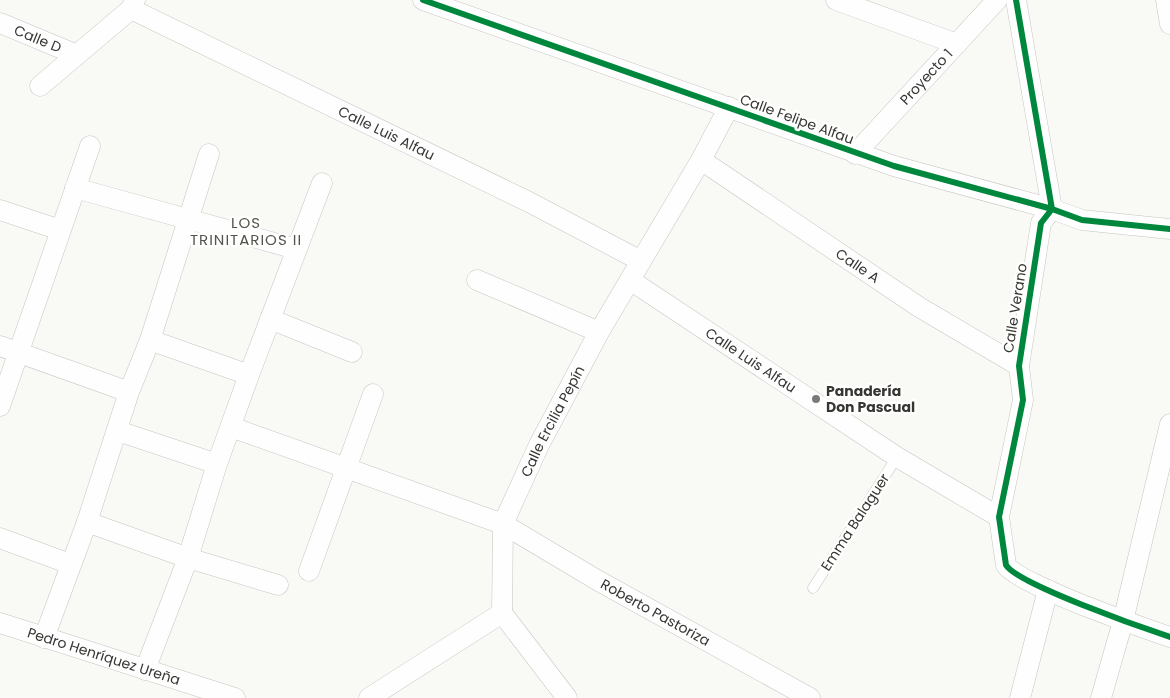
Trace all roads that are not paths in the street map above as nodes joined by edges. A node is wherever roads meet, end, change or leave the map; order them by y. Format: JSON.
{"nodes":[{"id":1,"x":424,"y":0,"type":"edge"},
{"id":2,"x":836,"y":0,"type":"edge"},
{"id":3,"x":997,"y":0,"type":"edge"},
{"id":4,"x":1016,"y":0,"type":"edge"},
{"id":5,"x":1166,"y":0,"type":"edge"},
{"id":6,"x":132,"y":4,"type":"edge"},
{"id":7,"x":0,"y":23,"type":"edge"},
{"id":8,"x":1170,"y":24,"type":"edge"},
{"id":9,"x":957,"y":44,"type":"junction"},
{"id":10,"x":77,"y":55,"type":"junction"},
{"id":11,"x":40,"y":86,"type":"dead end"},
{"id":12,"x":728,"y":107,"type":"junction"},
{"id":13,"x":90,"y":146,"type":"dead end"},
{"id":14,"x":208,"y":154,"type":"dead end"},
{"id":15,"x":855,"y":154,"type":"junction"},
{"id":16,"x":700,"y":160,"type":"junction"},
{"id":17,"x":322,"y":183,"type":"dead end"},
{"id":18,"x":75,"y":188,"type":"junction"},
{"id":19,"x":1052,"y":209,"type":"junction"},
{"id":20,"x":0,"y":210,"type":"edge"},
{"id":21,"x":188,"y":219,"type":"junction"},
{"id":22,"x":1170,"y":229,"type":"edge"},
{"id":23,"x":60,"y":230,"type":"junction"},
{"id":24,"x":296,"y":249,"type":"junction"},
{"id":25,"x":640,"y":261,"type":"junction"},
{"id":26,"x":476,"y":280,"type":"dead end"},
{"id":27,"x":630,"y":280,"type":"junction"},
{"id":28,"x":270,"y":319,"type":"junction"},
{"id":29,"x":599,"y":332,"type":"junction"},
{"id":30,"x":150,"y":340,"type":"junction"},
{"id":31,"x":9,"y":349,"type":"edge"},
{"id":32,"x":352,"y":352,"type":"dead end"},
{"id":33,"x":1019,"y":366,"type":"junction"},
{"id":34,"x":249,"y":375,"type":"junction"},
{"id":35,"x":130,"y":392,"type":"junction"},
{"id":36,"x":373,"y":394,"type":"dead end"},
{"id":37,"x":0,"y":406,"type":"edge"},
{"id":38,"x":1170,"y":424,"type":"edge"},
{"id":39,"x":231,"y":427,"type":"junction"},
{"id":40,"x":118,"y":431,"type":"junction"},
{"id":41,"x":897,"y":457,"type":"junction"},
{"id":42,"x":217,"y":464,"type":"junction"},
{"id":43,"x":348,"y":469,"type":"junction"},
{"id":44,"x":1000,"y":517,"type":"junction"},
{"id":45,"x":87,"y":522,"type":"junction"},
{"id":46,"x":503,"y":524,"type":"junction"},
{"id":47,"x":0,"y":538,"type":"edge"},
{"id":48,"x":188,"y":558,"type":"junction"},
{"id":49,"x":70,"y":564,"type":"junction"},
{"id":50,"x":309,"y":571,"type":"dead end"},
{"id":51,"x":278,"y":585,"type":"dead end"},
{"id":52,"x":812,"y":588,"type":"dead end"},
{"id":53,"x":1048,"y":590,"type":"junction"},
{"id":54,"x":502,"y":613,"type":"junction"},
{"id":55,"x":1123,"y":620,"type":"junction"},
{"id":56,"x":0,"y":623,"type":"edge"},
{"id":57,"x":1170,"y":637,"type":"edge"},
{"id":58,"x":44,"y":638,"type":"junction"},
{"id":59,"x":144,"y":670,"type":"junction"},
{"id":60,"x":798,"y":695,"type":"edge"},
{"id":61,"x":235,"y":698,"type":"edge"},
{"id":62,"x":369,"y":698,"type":"edge"},
{"id":63,"x":567,"y":698,"type":"edge"},
{"id":64,"x":1020,"y":698,"type":"edge"},
{"id":65,"x":1101,"y":698,"type":"edge"}],
"edges":[{"from":1,"to":12,"type":"street","name":"Calle Felipe Alfau"},
{"from":2,"to":9,"type":"street"},
{"from":3,"to":9,"type":"street","name":"Proyecto 1"},
{"from":4,"to":19,"type":"street"},
{"from":5,"to":8,"type":"street"},
{"from":6,"to":10,"type":"street"},
{"from":6,"to":25,"type":"street","name":"Calle Luis Alfau"},
{"from":7,"to":10,"type":"street","name":"Calle D"},
{"from":9,"to":15,"type":"street","name":"Proyecto 1"},
{"from":10,"to":11,"type":"street"},
{"from":12,"to":15,"type":"street","name":"Calle Felipe Alfau"},
{"from":12,"to":16,"type":"street","name":"Calle Ercilia Pepín"},
{"from":13,"to":18,"type":"street"},
{"from":14,"to":21,"type":"street"},
{"from":15,"to":19,"type":"street","name":"Calle Felipe Alfau"},
{"from":16,"to":25,"type":"street","name":"Calle Ercilia Pepín"},
{"from":16,"to":33,"type":"street","name":"Calle A"},
{"from":17,"to":24,"type":"street"},
{"from":18,"to":21,"type":"street"},
{"from":18,"to":23,"type":"street"},
{"from":19,"to":22,"type":"street","name":"Calle Felipe Alfau"},
{"from":19,"to":33,"type":"street","name":"Calle Verano"},
{"from":20,"to":23,"type":"street"},
{"from":21,"to":24,"type":"street"},
{"from":21,"to":30,"type":"street"},
{"from":23,"to":31,"type":"street"},
{"from":24,"to":28,"type":"street"},
{"from":25,"to":27,"type":"street","name":"Calle Ercilia Pepín"},
{"from":26,"to":29,"type":"street"},
{"from":27,"to":29,"type":"street","name":"Calle Ercilia Pepín"},
{"from":27,"to":41,"type":"street","name":"Calle Luis Alfau"},
{"from":28,"to":32,"type":"street"},
{"from":28,"to":34,"type":"street"},
{"from":29,"to":46,"type":"street","name":"Calle Ercilia Pepín"},
{"from":30,"to":34,"type":"street"},
{"from":30,"to":35,"type":"street"},
{"from":31,"to":35,"type":"street"},
{"from":31,"to":37,"type":"street"},
{"from":33,"to":44,"type":"street","name":"Calle Verano"},
{"from":34,"to":39,"type":"street"},
{"from":35,"to":40,"type":"street"},
{"from":36,"to":43,"type":"street"},
{"from":38,"to":55,"type":"street"},
{"from":39,"to":42,"type":"street"},
{"from":39,"to":43,"type":"street","name":"Roberto Pastoriza"},
{"from":40,"to":42,"type":"street"},
{"from":40,"to":45,"type":"street"},
{"from":41,"to":44,"type":"street","name":"Calle Luis Alfau"},
{"from":41,"to":52,"type":"lane","name":"Emma Balaguer"},
{"from":42,"to":48,"type":"street"},
{"from":43,"to":46,"type":"street","name":"Roberto Pastoriza"},
{"from":43,"to":50,"type":"street"},
{"from":44,"to":53,"type":"street","name":"Calle Verano"},
{"from":45,"to":48,"type":"street"},
{"from":45,"to":49,"type":"street"},
{"from":46,"to":54,"type":"street","name":"Calle Ercilia Pepín"},
{"from":46,"to":60,"type":"street","name":"Roberto Pastoriza"},
{"from":47,"to":49,"type":"street"},
{"from":48,"to":51,"type":"street"},
{"from":48,"to":59,"type":"street"},
{"from":49,"to":58,"type":"street"},
{"from":53,"to":55,"type":"street","name":"Calle Verano"},
{"from":53,"to":64,"type":"street"},
{"from":54,"to":62,"type":"street"},
{"from":54,"to":63,"type":"street"},
{"from":55,"to":57,"type":"street","name":"Calle Verano"},
{"from":55,"to":65,"type":"street"},
{"from":56,"to":58,"type":"street","name":"Pedro Henríquez Ureña"},
{"from":58,"to":59,"type":"street","name":"Pedro Henríquez Ureña"},
{"from":59,"to":61,"type":"street","name":"Pedro Henríquez Ureña"}]}
